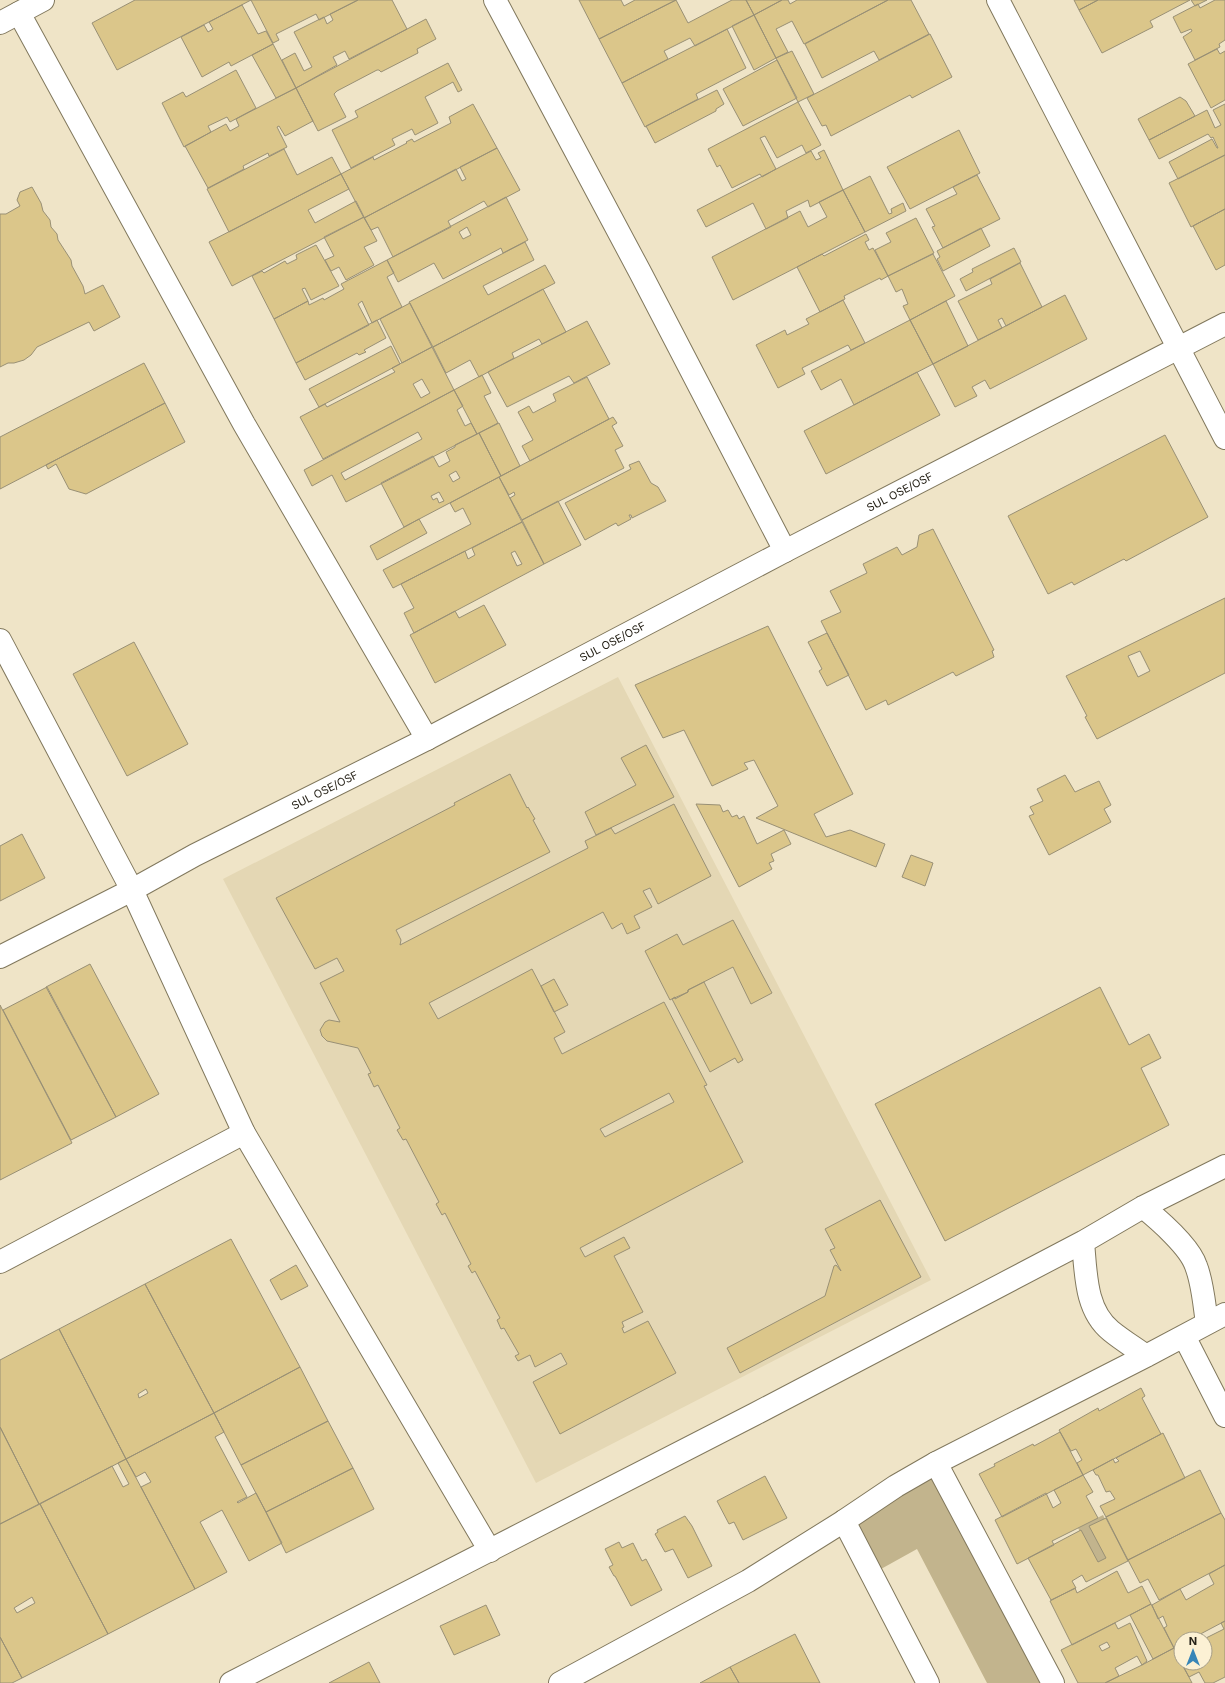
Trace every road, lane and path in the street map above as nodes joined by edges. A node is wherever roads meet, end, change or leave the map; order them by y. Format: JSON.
{"nodes":[{"id":1,"x":43,"y":0,"type":"edge"},
{"id":2,"x":495,"y":0,"type":"edge"},
{"id":3,"x":998,"y":0,"type":"edge"},
{"id":4,"x":19,"y":13,"type":"junction"},
{"id":5,"x":0,"y":23,"type":"edge"},
{"id":6,"x":1225,"y":324,"type":"edge"},
{"id":7,"x":1178,"y":348,"type":"junction"},
{"id":8,"x":1225,"y":438,"type":"edge"},
{"id":9,"x":785,"y":551,"type":"junction"},
{"id":10,"x":0,"y":640,"type":"edge"},
{"id":11,"x":427,"y":739,"type":"junction"},
{"id":12,"x":132,"y":890,"type":"junction"},
{"id":13,"x":0,"y":957,"type":"edge"},
{"id":14,"x":244,"y":1133,"type":"junction"},
{"id":15,"x":1225,"y":1166,"type":"edge"},
{"id":16,"x":1143,"y":1207,"type":"junction"},
{"id":17,"x":1083,"y":1242,"type":"junction"},
{"id":18,"x":0,"y":1262,"type":"edge"},
{"id":19,"x":1216,"y":1319,"type":"edge"},
{"id":20,"x":1184,"y":1336,"type":"junction"},
{"id":21,"x":1146,"y":1356,"type":"junction"},
{"id":22,"x":1225,"y":1416,"type":"edge"},
{"id":23,"x":936,"y":1463,"type":"junction"},
{"id":24,"x":844,"y":1521,"type":"junction"},
{"id":25,"x":490,"y":1551,"type":"junction"},
{"id":26,"x":251,"y":1678,"type":"edge"},
{"id":27,"x":231,"y":1683,"type":"edge"},
{"id":28,"x":560,"y":1683,"type":"edge"},
{"id":29,"x":928,"y":1683,"type":"edge"},
{"id":30,"x":1053,"y":1683,"type":"edge"}],
"edges":[{"from":1,"to":4,"type":"street"},
{"from":2,"to":9,"type":"street"},
{"from":3,"to":7,"type":"street"},
{"from":4,"to":5,"type":"street"},
{"from":4,"to":11,"type":"street"},
{"from":6,"to":7,"type":"street","name":"SUL OSE/OSF"},
{"from":7,"to":8,"type":"street"},
{"from":7,"to":9,"type":"street","name":"SUL OSE/OSF"},
{"from":9,"to":11,"type":"street","name":"SUL OSE/OSF"},
{"from":10,"to":12,"type":"street"},
{"from":11,"to":12,"type":"street","name":"SUL OSE/OSF"},
{"from":12,"to":13,"type":"street","name":"SUL OSE/OSF"},
{"from":12,"to":14,"type":"street"},
{"from":14,"to":18,"type":"street"},
{"from":14,"to":25,"type":"street"},
{"from":15,"to":16,"type":"street"},
{"from":16,"to":17,"type":"street"},
{"from":16,"to":19,"type":"street"},
{"from":17,"to":21,"type":"street"},
{"from":17,"to":25,"type":"street"},
{"from":19,"to":20,"type":"street"},
{"from":20,"to":21,"type":"street"},
{"from":20,"to":22,"type":"street"},
{"from":21,"to":23,"type":"street"},
{"from":23,"to":24,"type":"street"},
{"from":23,"to":30,"type":"street"},
{"from":24,"to":28,"type":"street"},
{"from":24,"to":29,"type":"street"},
{"from":25,"to":26,"type":"street"},
{"from":26,"to":27,"type":"street"}]}
